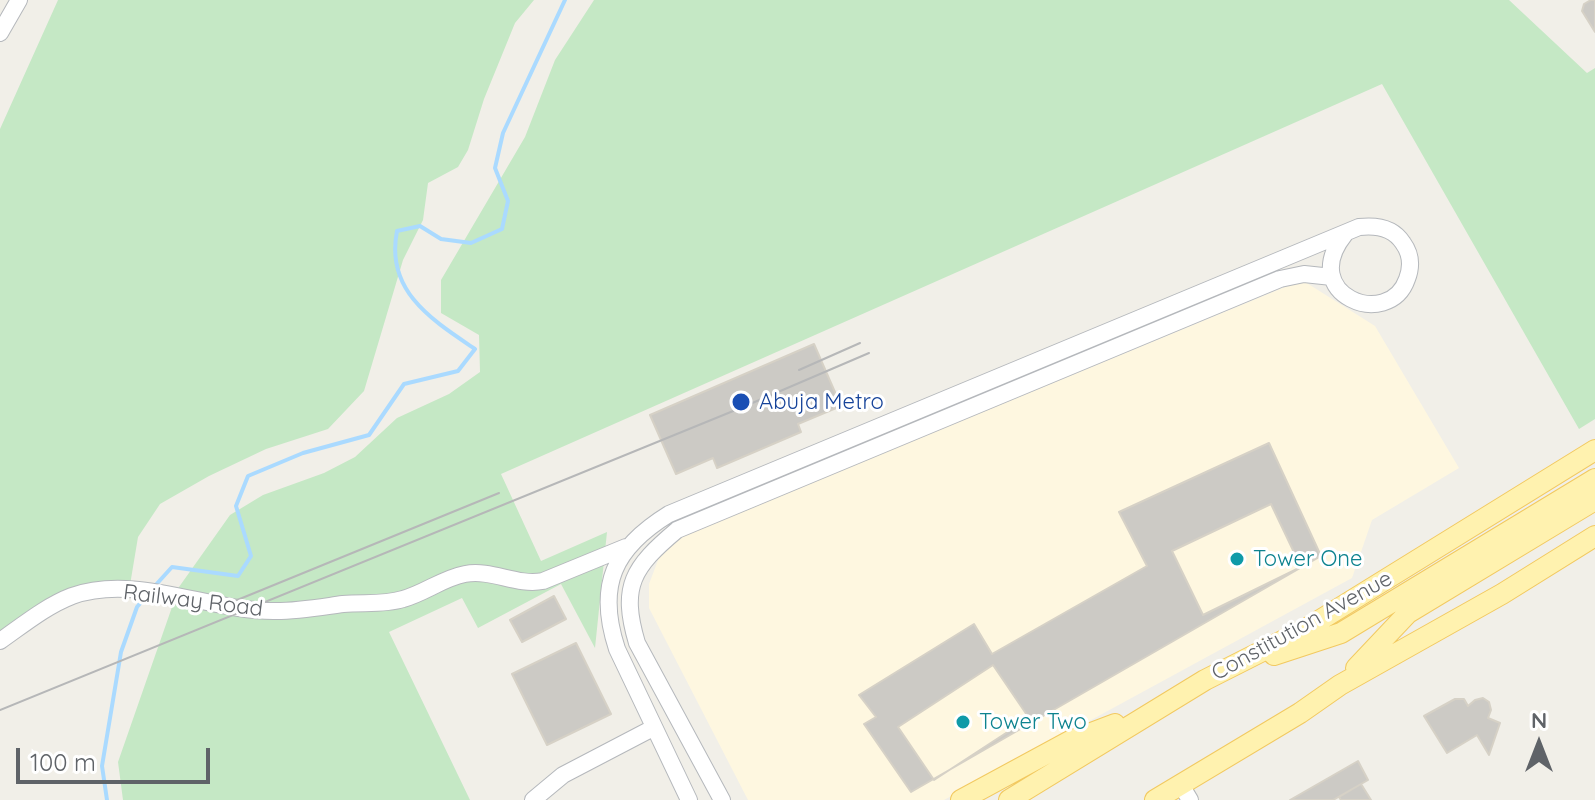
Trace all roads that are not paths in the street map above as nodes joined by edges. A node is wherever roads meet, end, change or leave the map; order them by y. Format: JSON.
{"nodes":[{"id":1,"x":19,"y":0,"type":"edge"},
{"id":2,"x":0,"y":33,"type":"edge"},
{"id":3,"x":1345,"y":234,"type":"junction"},
{"id":4,"x":1332,"y":277,"type":"junction"},
{"id":5,"x":1595,"y":450,"type":"edge"},
{"id":6,"x":1592,"y":487,"type":"edge"},
{"id":7,"x":1595,"y":536,"type":"edge"},
{"id":8,"x":626,"y":547,"type":"junction"},
{"id":9,"x":1488,"y":554,"type":"junction"},
{"id":10,"x":0,"y":641,"type":"edge"},
{"id":11,"x":1232,"y":666,"type":"junction"},
{"id":12,"x":1340,"y":685,"type":"junction"},
{"id":13,"x":1160,"y":707,"type":"junction"},
{"id":14,"x":653,"y":728,"type":"junction"},
{"id":15,"x":1180,"y":794,"type":"edge"},
{"id":16,"x":533,"y":800,"type":"edge"},
{"id":17,"x":689,"y":800,"type":"edge"},
{"id":18,"x":722,"y":800,"type":"edge"},
{"id":19,"x":961,"y":800,"type":"edge"},
{"id":20,"x":1009,"y":800,"type":"edge"},
{"id":21,"x":1155,"y":800,"type":"edge"}],
"edges":[{"from":1,"to":2,"type":"street"},
{"from":3,"to":4,"type":"street"},
{"from":3,"to":4,"type":"street"},
{"from":3,"to":8,"type":"street"},
{"from":4,"to":18,"type":"street"},
{"from":5,"to":11,"type":"main road","name":"Constitution Avenue"},
{"from":6,"to":9,"type":"main road","name":"Constitution Avenue"},
{"from":7,"to":12,"type":"main road"},
{"from":8,"to":10,"type":"street","name":"Railway Road"},
{"from":8,"to":14,"type":"street"},
{"from":9,"to":11,"type":"main road","name":"Constitution Avenue"},
{"from":9,"to":12,"type":"main road","name":"Constitution Avenue"},
{"from":11,"to":13,"type":"main road","name":"Constitution Avenue"},
{"from":12,"to":15,"type":"main road"},
{"from":13,"to":19,"type":"main road"},
{"from":13,"to":20,"type":"main road","name":"Constitution Avenue"},
{"from":14,"to":16,"type":"street"},
{"from":14,"to":17,"type":"street"},
{"from":15,"to":21,"type":"main road"}]}
